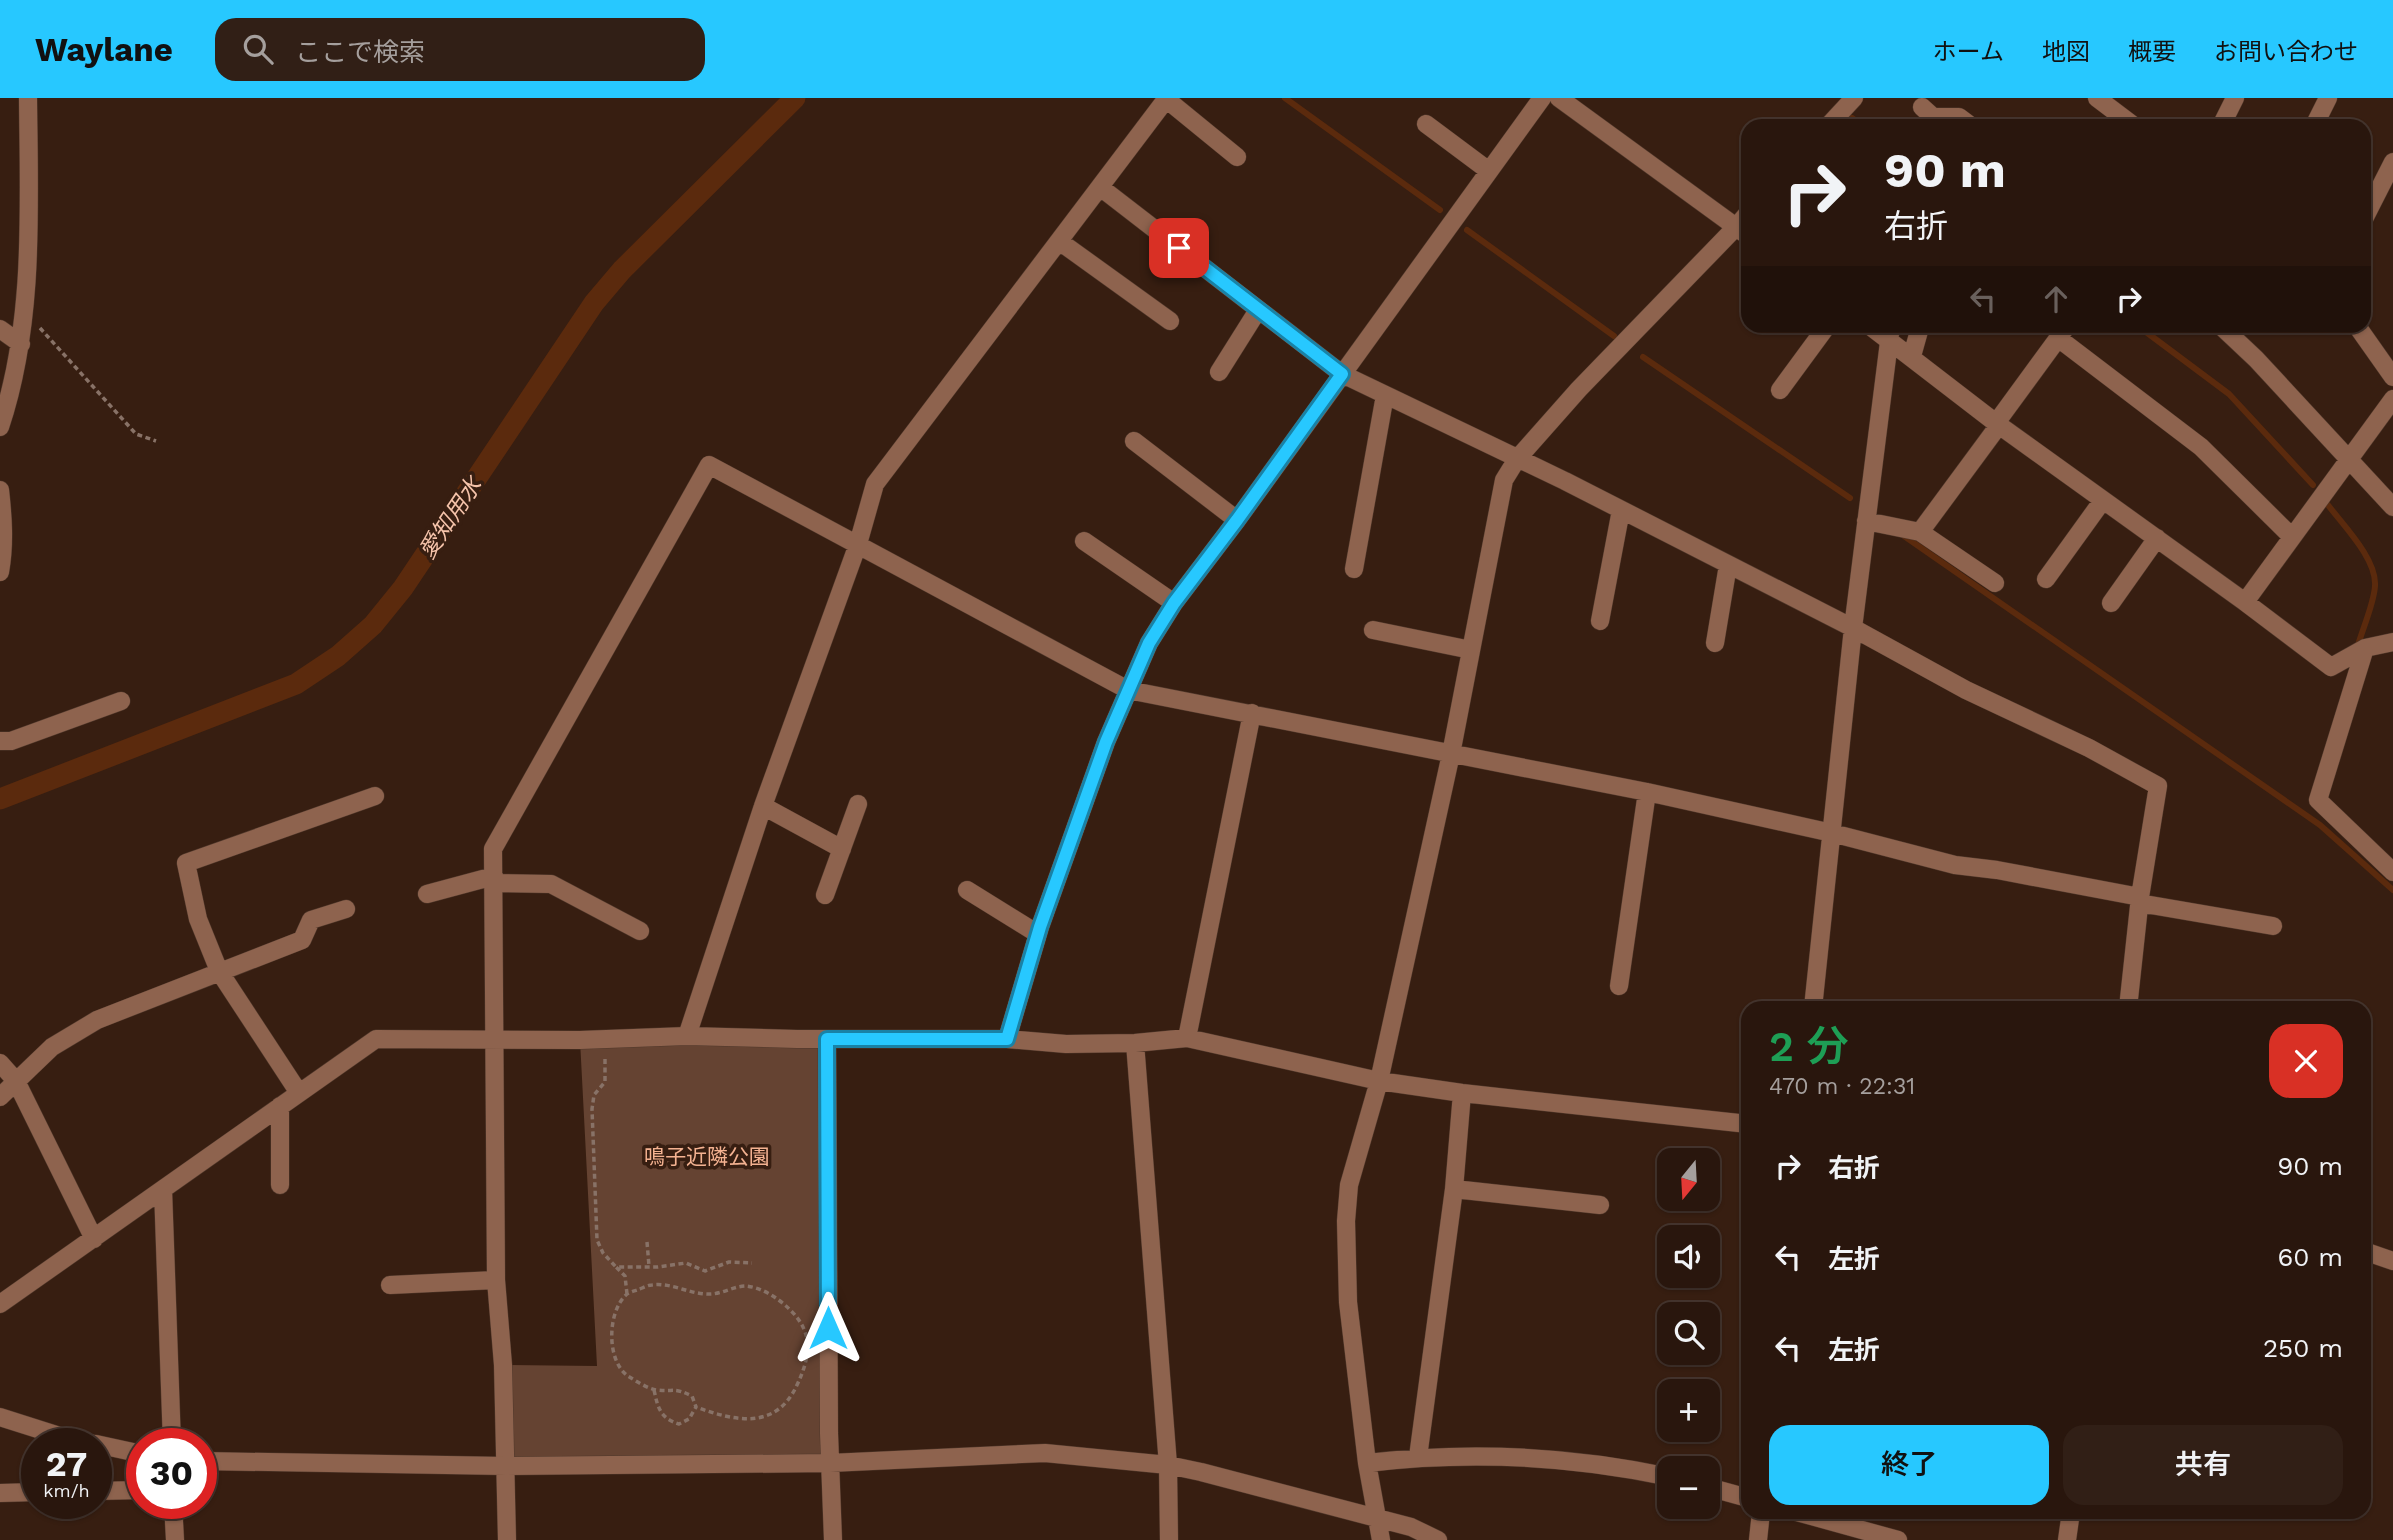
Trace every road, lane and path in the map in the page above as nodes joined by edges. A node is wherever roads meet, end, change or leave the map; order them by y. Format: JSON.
{"nodes":[{"id":1,"x":28,"y":98,"type":"edge"},
{"id":2,"x":1542,"y":98,"type":"edge"},
{"id":3,"x":1559,"y":98,"type":"edge"},
{"id":4,"x":1854,"y":98,"type":"edge"},
{"id":5,"x":2097,"y":98,"type":"edge"},
{"id":6,"x":2235,"y":98,"type":"edge"},
{"id":7,"x":2328,"y":98,"type":"edge"},
{"id":8,"x":1166,"y":99,"type":"edge"},
{"id":9,"x":1922,"y":103,"type":"edge"},
{"id":10,"x":1834,"y":119,"type":"edge"},
{"id":11,"x":1962,"y":119,"type":"edge"},
{"id":12,"x":2125,"y":119,"type":"edge"},
{"id":13,"x":2224,"y":119,"type":"edge"},
{"id":14,"x":2318,"y":119,"type":"edge"},
{"id":15,"x":1426,"y":124,"type":"dead end"},
{"id":16,"x":1237,"y":158,"type":"dead end"},
{"id":17,"x":2393,"y":162,"type":"edge"},
{"id":18,"x":1489,"y":171,"type":"junction"},
{"id":19,"x":1100,"y":187,"type":"junction"},
{"id":20,"x":2371,"y":205,"type":"edge"},
{"id":21,"x":1741,"y":230,"type":"edge"},
{"id":22,"x":1741,"y":232,"type":"edge"},
{"id":23,"x":1059,"y":241,"type":"junction"},
{"id":24,"x":25,"y":310,"type":"junction"},
{"id":25,"x":1258,"y":310,"type":"junction"},
{"id":26,"x":1170,"y":321,"type":"dead end"},
{"id":27,"x":0,"y":329,"type":"edge"},
{"id":28,"x":1822,"y":333,"type":"edge"},
{"id":29,"x":1891,"y":333,"type":"edge"},
{"id":30,"x":1918,"y":333,"type":"edge"},
{"id":31,"x":2062,"y":333,"type":"edge"},
{"id":32,"x":2064,"y":333,"type":"edge"},
{"id":33,"x":2228,"y":333,"type":"edge"},
{"id":34,"x":2362,"y":333,"type":"edge"},
{"id":35,"x":21,"y":344,"type":"junction"},
{"id":36,"x":1912,"y":356,"type":"junction"},
{"id":37,"x":1219,"y":372,"type":"dead end"},
{"id":38,"x":1342,"y":374,"type":"junction"},
{"id":39,"x":2393,"y":377,"type":"edge"},
{"id":40,"x":1780,"y":390,"type":"dead end"},
{"id":41,"x":6,"y":392,"type":"edge"},
{"id":42,"x":1385,"y":395,"type":"junction"},
{"id":43,"x":2393,"y":399,"type":"edge"},
{"id":44,"x":1997,"y":424,"type":"junction"},
{"id":45,"x":0,"y":428,"type":"edge"},
{"id":46,"x":156,"y":441,"type":"dead end"},
{"id":47,"x":1134,"y":441,"type":"dead end"},
{"id":48,"x":2349,"y":458,"type":"junction"},
{"id":49,"x":1517,"y":459,"type":"junction"},
{"id":50,"x":0,"y":490,"type":"edge"},
{"id":51,"x":2103,"y":500,"type":"junction"},
{"id":52,"x":2393,"y":507,"type":"edge"},
{"id":53,"x":1621,"y":510,"type":"junction"},
{"id":54,"x":1237,"y":520,"type":"junction"},
{"id":55,"x":1866,"y":521,"type":"junction"},
{"id":56,"x":1920,"y":532,"type":"junction"},
{"id":57,"x":2292,"y":537,"type":"junction"},
{"id":58,"x":2157,"y":538,"type":"junction"},
{"id":59,"x":1084,"y":541,"type":"dead end"},
{"id":60,"x":858,"y":544,"type":"junction"},
{"id":61,"x":1728,"y":565,"type":"junction"},
{"id":62,"x":1354,"y":569,"type":"dead end"},
{"id":63,"x":0,"y":572,"type":"edge"},
{"id":64,"x":2046,"y":579,"type":"dead end"},
{"id":65,"x":1995,"y":583,"type":"dead end"},
{"id":66,"x":2245,"y":602,"type":"junction"},
{"id":67,"x":1174,"y":603,"type":"junction"},
{"id":68,"x":2111,"y":603,"type":"dead end"},
{"id":69,"x":1600,"y":621,"type":"dead end"},
{"id":70,"x":1853,"y":628,"type":"junction"},
{"id":71,"x":1373,"y":630,"type":"dead end"},
{"id":72,"x":2393,"y":642,"type":"edge"},
{"id":73,"x":1715,"y":643,"type":"dead end"},
{"id":74,"x":2365,"y":648,"type":"junction"},
{"id":75,"x":1471,"y":650,"type":"junction"},
{"id":76,"x":1128,"y":690,"type":"junction"},
{"id":77,"x":121,"y":701,"type":"dead end"},
{"id":78,"x":1252,"y":713,"type":"junction"},
{"id":79,"x":0,"y":741,"type":"edge"},
{"id":80,"x":1451,"y":754,"type":"junction"},
{"id":81,"x":1647,"y":792,"type":"junction"},
{"id":82,"x":375,"y":796,"type":"dead end"},
{"id":83,"x":858,"y":804,"type":"dead end"},
{"id":84,"x":763,"y":806,"type":"junction"},
{"id":85,"x":1832,"y":833,"type":"junction"},
{"id":86,"x":842,"y":849,"type":"junction"},
{"id":87,"x":2393,"y":872,"type":"edge"},
{"id":88,"x":494,"y":879,"type":"junction"},
{"id":89,"x":967,"y":890,"type":"dead end"},
{"id":90,"x":427,"y":894,"type":"dead end"},
{"id":91,"x":825,"y":895,"type":"dead end"},
{"id":92,"x":2140,"y":900,"type":"junction"},
{"id":93,"x":346,"y":908,"type":"dead end"},
{"id":94,"x":2273,"y":926,"type":"dead end"},
{"id":95,"x":640,"y":931,"type":"dead end"},
{"id":96,"x":1038,"y":934,"type":"junction"},
{"id":97,"x":219,"y":971,"type":"junction"},
{"id":98,"x":1619,"y":986,"type":"dead end"},
{"id":99,"x":1814,"y":1001,"type":"edge"},
{"id":100,"x":2129,"y":1001,"type":"edge"},
{"id":101,"x":687,"y":1036,"type":"junction"},
{"id":102,"x":605,"y":1038,"type":"junction"},
{"id":103,"x":1187,"y":1038,"type":"junction"},
{"id":104,"x":494,"y":1039,"type":"junction"},
{"id":105,"x":827,"y":1039,"type":"junction"},
{"id":106,"x":1007,"y":1039,"type":"junction"},
{"id":107,"x":1135,"y":1043,"type":"junction"},
{"id":108,"x":0,"y":1063,"type":"edge"},
{"id":109,"x":16,"y":1081,"type":"junction"},
{"id":110,"x":1379,"y":1081,"type":"junction"},
{"id":111,"x":299,"y":1093,"type":"junction"},
{"id":112,"x":1462,"y":1093,"type":"junction"},
{"id":113,"x":0,"y":1097,"type":"edge"},
{"id":114,"x":280,"y":1106,"type":"junction"},
{"id":115,"x":1741,"y":1123,"type":"edge"},
{"id":116,"x":280,"y":1185,"type":"dead end"},
{"id":117,"x":163,"y":1189,"type":"junction"},
{"id":118,"x":1454,"y":1189,"type":"junction"},
{"id":119,"x":1600,"y":1205,"type":"dead end"},
{"id":120,"x":94,"y":1239,"type":"junction"},
{"id":121,"x":647,"y":1242,"type":"dead end"},
{"id":122,"x":2371,"y":1253,"type":"edge"},
{"id":123,"x":2393,"y":1261,"type":"edge"},
{"id":124,"x":752,"y":1263,"type":"dead end"},
{"id":125,"x":649,"y":1266,"type":"junction"},
{"id":126,"x":616,"y":1267,"type":"junction"},
{"id":127,"x":496,"y":1280,"type":"junction"},
{"id":128,"x":390,"y":1285,"type":"dead end"},
{"id":129,"x":627,"y":1294,"type":"junction"},
{"id":130,"x":0,"y":1304,"type":"edge"},
{"id":131,"x":654,"y":1390,"type":"junction"},
{"id":132,"x":696,"y":1407,"type":"junction"},
{"id":133,"x":0,"y":1417,"type":"edge"},
{"id":134,"x":35,"y":1428,"type":"edge"},
{"id":135,"x":171,"y":1428,"type":"edge"},
{"id":136,"x":1418,"y":1457,"type":"junction"},
{"id":137,"x":217,"y":1461,"type":"edge"},
{"id":138,"x":830,"y":1463,"type":"junction"},
{"id":139,"x":1367,"y":1463,"type":"junction"},
{"id":140,"x":1168,"y":1465,"type":"junction"},
{"id":141,"x":505,"y":1466,"type":"junction"},
{"id":142,"x":1657,"y":1475,"type":"edge"},
{"id":143,"x":1720,"y":1490,"type":"edge"},
{"id":144,"x":21,"y":1492,"type":"edge"},
{"id":145,"x":0,"y":1493,"type":"edge"},
{"id":146,"x":1741,"y":1496,"type":"edge"},
{"id":147,"x":1376,"y":1517,"type":"junction"},
{"id":148,"x":174,"y":1519,"type":"edge"},
{"id":149,"x":1760,"y":1519,"type":"edge"},
{"id":150,"x":1822,"y":1519,"type":"edge"},
{"id":151,"x":2070,"y":1519,"type":"edge"},
{"id":152,"x":175,"y":1540,"type":"edge"},
{"id":153,"x":507,"y":1540,"type":"edge"},
{"id":154,"x":833,"y":1540,"type":"edge"},
{"id":155,"x":1169,"y":1540,"type":"edge"},
{"id":156,"x":1381,"y":1540,"type":"edge"},
{"id":157,"x":1438,"y":1540,"type":"edge"},
{"id":158,"x":1758,"y":1540,"type":"edge"},
{"id":159,"x":1898,"y":1540,"type":"edge"},
{"id":160,"x":2067,"y":1540,"type":"edge"}],
"edges":[{"from":1,"to":24,"type":"street"},
{"from":2,"to":18,"type":"street"},
{"from":3,"to":21,"type":"street"},
{"from":4,"to":10,"type":"street"},
{"from":5,"to":12,"type":"street"},
{"from":6,"to":13,"type":"street"},
{"from":7,"to":14,"type":"street"},
{"from":8,"to":16,"type":"street"},
{"from":8,"to":19,"type":"street"},
{"from":9,"to":11,"type":"street"},
{"from":15,"to":18,"type":"street"},
{"from":17,"to":20,"type":"street"},
{"from":18,"to":38,"type":"street"},
{"from":19,"to":23,"type":"street"},
{"from":19,"to":25,"type":"street"},
{"from":22,"to":49,"type":"street"},
{"from":23,"to":26,"type":"street"},
{"from":23,"to":60,"type":"street"},
{"from":24,"to":35,"type":"street"},
{"from":24,"to":46,"type":"path"},
{"from":25,"to":37,"type":"street"},
{"from":25,"to":38,"type":"street"},
{"from":27,"to":35,"type":"street"},
{"from":28,"to":40,"type":"street"},
{"from":29,"to":36,"type":"street"},
{"from":29,"to":55,"type":"street"},
{"from":30,"to":36,"type":"street"},
{"from":31,"to":44,"type":"street"},
{"from":32,"to":57,"type":"street"},
{"from":33,"to":48,"type":"street"},
{"from":34,"to":39,"type":"street"},
{"from":35,"to":41,"type":"street"},
{"from":36,"to":44,"type":"street"},
{"from":38,"to":42,"type":"street"},
{"from":38,"to":54,"type":"street"},
{"from":41,"to":45,"type":"street"},
{"from":42,"to":49,"type":"street"},
{"from":42,"to":62,"type":"street"},
{"from":43,"to":48,"type":"street"},
{"from":44,"to":51,"type":"street"},
{"from":44,"to":56,"type":"street"},
{"from":47,"to":54,"type":"street"},
{"from":48,"to":52,"type":"street"},
{"from":48,"to":57,"type":"street"},
{"from":49,"to":53,"type":"street"},
{"from":49,"to":75,"type":"street"},
{"from":50,"to":63,"type":"street"},
{"from":51,"to":58,"type":"street"},
{"from":51,"to":64,"type":"street"},
{"from":53,"to":61,"type":"street"},
{"from":53,"to":69,"type":"street"},
{"from":54,"to":67,"type":"street"},
{"from":55,"to":56,"type":"street"},
{"from":55,"to":70,"type":"street"},
{"from":56,"to":65,"type":"street"},
{"from":57,"to":66,"type":"street"},
{"from":58,"to":66,"type":"street"},
{"from":58,"to":68,"type":"street"},
{"from":59,"to":67,"type":"street"},
{"from":60,"to":76,"type":"street"},
{"from":60,"to":84,"type":"street"},
{"from":60,"to":88,"type":"street"},
{"from":61,"to":70,"type":"street"},
{"from":61,"to":73,"type":"street"},
{"from":66,"to":74,"type":"street"},
{"from":67,"to":76,"type":"street"},
{"from":70,"to":85,"type":"street"},
{"from":70,"to":92,"type":"street"},
{"from":71,"to":75,"type":"street"},
{"from":72,"to":74,"type":"street"},
{"from":74,"to":87,"type":"street"},
{"from":75,"to":80,"type":"street"},
{"from":76,"to":78,"type":"street"},
{"from":76,"to":96,"type":"street"},
{"from":77,"to":79,"type":"street"},
{"from":78,"to":80,"type":"street"},
{"from":78,"to":103,"type":"street"},
{"from":80,"to":81,"type":"street"},
{"from":80,"to":110,"type":"street"},
{"from":81,"to":85,"type":"street"},
{"from":81,"to":98,"type":"street"},
{"from":82,"to":97,"type":"street"},
{"from":83,"to":86,"type":"street"},
{"from":84,"to":86,"type":"street"},
{"from":84,"to":101,"type":"street"},
{"from":85,"to":92,"type":"street"},
{"from":85,"to":99,"type":"street"},
{"from":86,"to":91,"type":"street"},
{"from":88,"to":90,"type":"street"},
{"from":88,"to":95,"type":"street"},
{"from":88,"to":104,"type":"street"},
{"from":89,"to":96,"type":"street"},
{"from":92,"to":94,"type":"street"},
{"from":92,"to":100,"type":"street"},
{"from":93,"to":97,"type":"street"},
{"from":96,"to":106,"type":"street"},
{"from":97,"to":109,"type":"street"},
{"from":97,"to":111,"type":"street"},
{"from":101,"to":102,"type":"street"},
{"from":101,"to":105,"type":"street"},
{"from":102,"to":104,"type":"street"},
{"from":102,"to":126,"type":"path"},
{"from":103,"to":107,"type":"street"},
{"from":103,"to":110,"type":"street"},
{"from":104,"to":111,"type":"street"},
{"from":104,"to":127,"type":"street"},
{"from":105,"to":106,"type":"street"},
{"from":105,"to":138,"type":"street"},
{"from":106,"to":107,"type":"street"},
{"from":107,"to":140,"type":"street"},
{"from":108,"to":109,"type":"street"},
{"from":109,"to":113,"type":"street"},
{"from":109,"to":120,"type":"street"},
{"from":110,"to":112,"type":"street"},
{"from":110,"to":139,"type":"street"},
{"from":111,"to":114,"type":"street"},
{"from":112,"to":115,"type":"street"},
{"from":112,"to":118,"type":"street"},
{"from":114,"to":116,"type":"street"},
{"from":114,"to":117,"type":"street"},
{"from":117,"to":120,"type":"street"},
{"from":117,"to":135,"type":"street"},
{"from":118,"to":119,"type":"street"},
{"from":118,"to":136,"type":"street"},
{"from":120,"to":130,"type":"street"},
{"from":121,"to":125,"type":"path"},
{"from":122,"to":123,"type":"street"},
{"from":124,"to":125,"type":"path"},
{"from":125,"to":126,"type":"path"},
{"from":126,"to":129,"type":"path"},
{"from":127,"to":128,"type":"street"},
{"from":127,"to":141,"type":"street"},
{"from":129,"to":131,"type":"path"},
{"from":129,"to":132,"type":"path"},
{"from":131,"to":132,"type":"path"},
{"from":131,"to":132,"type":"path"},
{"from":133,"to":134,"type":"street"},
{"from":136,"to":139,"type":"street"},
{"from":136,"to":142,"type":"street"},
{"from":137,"to":141,"type":"street"},
{"from":138,"to":140,"type":"street"},
{"from":138,"to":141,"type":"street"},
{"from":138,"to":154,"type":"street"},
{"from":139,"to":147,"type":"street"},
{"from":140,"to":147,"type":"street"},
{"from":140,"to":155,"type":"street"},
{"from":141,"to":153,"type":"street"},
{"from":143,"to":146,"type":"street"},
{"from":144,"to":145,"type":"street"},
{"from":147,"to":156,"type":"street"},
{"from":147,"to":157,"type":"street"},
{"from":148,"to":152,"type":"street"},
{"from":149,"to":158,"type":"street"},
{"from":150,"to":159,"type":"street"},
{"from":151,"to":160,"type":"street"}]}
